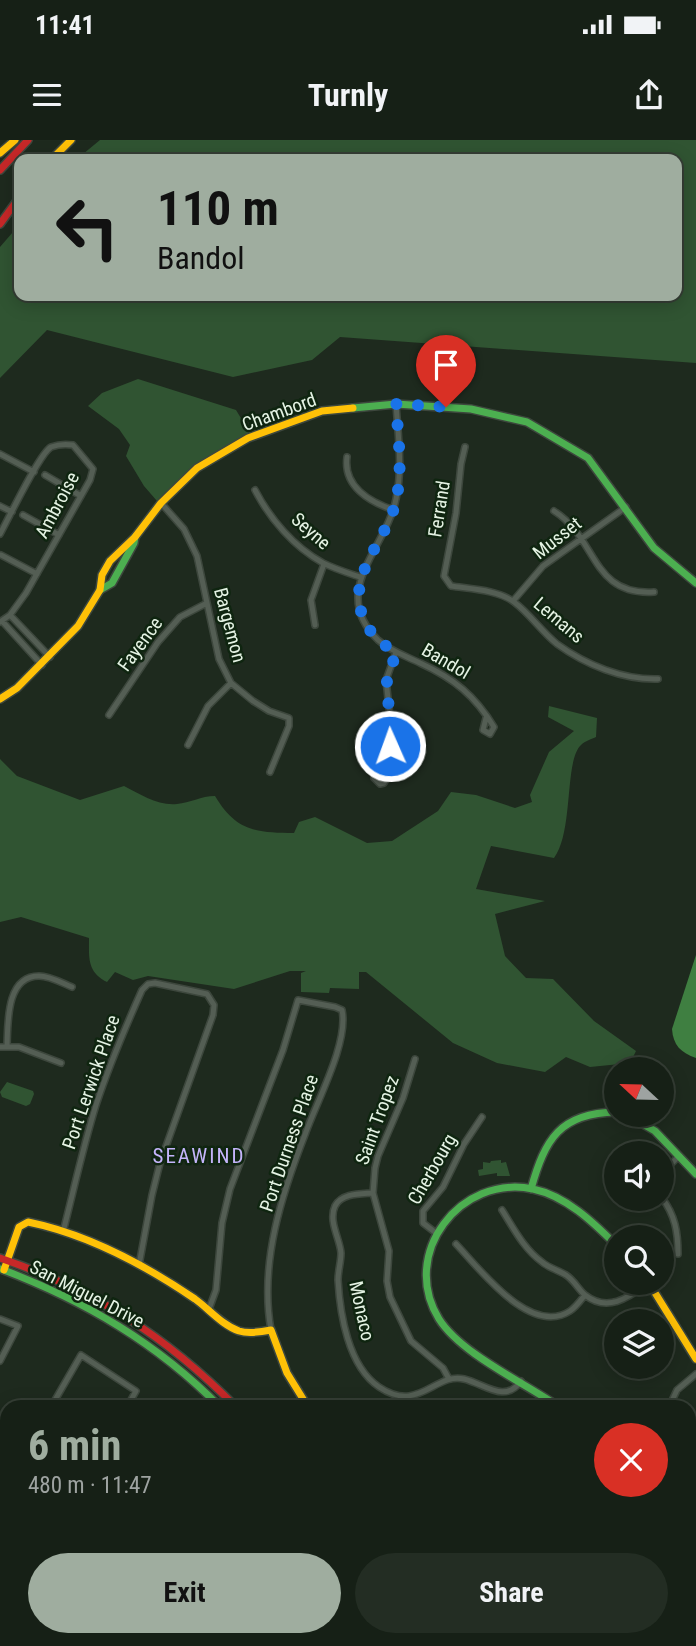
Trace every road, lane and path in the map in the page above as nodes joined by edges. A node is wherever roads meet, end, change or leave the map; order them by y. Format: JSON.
{"nodes":[{"id":1,"x":15,"y":140,"type":"edge"},
{"id":2,"x":27,"y":140,"type":"edge"},
{"id":3,"x":71,"y":140,"type":"edge"},
{"id":4,"x":0,"y":153,"type":"edge"},
{"id":5,"x":14,"y":154,"type":"edge"},
{"id":6,"x":14,"y":154,"type":"edge"},
{"id":7,"x":57,"y":154,"type":"edge"},
{"id":8,"x":0,"y":170,"type":"edge"},
{"id":9,"x":14,"y":201,"type":"edge"},
{"id":10,"x":14,"y":203,"type":"edge"},
{"id":11,"x":0,"y":216,"type":"edge"},
{"id":12,"x":0,"y":224,"type":"edge"},
{"id":13,"x":396,"y":404,"type":"junction"},
{"id":14,"x":465,"y":447,"type":"dead end"},
{"id":15,"x":0,"y":454,"type":"edge"},
{"id":16,"x":347,"y":457,"type":"dead end"},
{"id":17,"x":34,"y":472,"type":"junction"},
{"id":18,"x":45,"y":475,"type":"dead end"},
{"id":19,"x":255,"y":490,"type":"dead end"},
{"id":20,"x":81,"y":496,"type":"junction"},
{"id":21,"x":161,"y":503,"type":"junction"},
{"id":22,"x":0,"y":506,"type":"edge"},
{"id":23,"x":626,"y":507,"type":"junction"},
{"id":24,"x":394,"y":510,"type":"junction"},
{"id":25,"x":554,"y":511,"type":"dead end"},
{"id":26,"x":12,"y":512,"type":"junction"},
{"id":27,"x":23,"y":515,"type":"dead end"},
{"id":28,"x":0,"y":534,"type":"edge"},
{"id":29,"x":59,"y":535,"type":"junction"},
{"id":30,"x":135,"y":537,"type":"junction"},
{"id":31,"x":581,"y":537,"type":"junction"},
{"id":32,"x":1,"y":555,"type":"edge"},
{"id":33,"x":112,"y":560,"type":"junction"},
{"id":34,"x":324,"y":564,"type":"junction"},
{"id":35,"x":122,"y":566,"type":"junction"},
{"id":36,"x":37,"y":574,"type":"junction"},
{"id":37,"x":444,"y":576,"type":"joint"},
{"id":38,"x":360,"y":577,"type":"junction"},
{"id":39,"x":696,"y":583,"type":"edge"},
{"id":40,"x":104,"y":589,"type":"junction"},
{"id":41,"x":654,"y":592,"type":"dead end"},
{"id":42,"x":513,"y":601,"type":"junction"},
{"id":43,"x":207,"y":603,"type":"junction"},
{"id":44,"x":10,"y":615,"type":"junction"},
{"id":45,"x":1,"y":622,"type":"edge"},
{"id":46,"x":315,"y":625,"type":"dead end"},
{"id":47,"x":396,"y":652,"type":"junction"},
{"id":48,"x":50,"y":657,"type":"junction"},
{"id":49,"x":42,"y":665,"type":"junction"},
{"id":50,"x":658,"y":679,"type":"dead end"},
{"id":51,"x":231,"y":683,"type":"junction"},
{"id":52,"x":0,"y":699,"type":"edge"},
{"id":53,"x":109,"y":715,"type":"dead end"},
{"id":54,"x":486,"y":719,"type":"dead end"},
{"id":55,"x":188,"y":745,"type":"dead end"},
{"id":56,"x":384,"y":768,"type":"dead end"},
{"id":57,"x":270,"y":772,"type":"dead end"},
{"id":58,"x":72,"y":987,"type":"dead end"},
{"id":59,"x":3,"y":1046,"type":"edge"},
{"id":60,"x":415,"y":1059,"type":"dead end"},
{"id":61,"x":61,"y":1063,"type":"dead end"},
{"id":62,"x":604,"y":1113,"type":"edge"},
{"id":63,"x":482,"y":1117,"type":"dead end"},
{"id":64,"x":649,"y":1127,"type":"edge"},
{"id":65,"x":679,"y":1156,"type":"junction"},
{"id":66,"x":674,"y":1161,"type":"edge"},
{"id":67,"x":696,"y":1174,"type":"edge"},
{"id":68,"x":531,"y":1189,"type":"junction"},
{"id":69,"x":373,"y":1193,"type":"junction"},
{"id":70,"x":502,"y":1210,"type":"dead end"},
{"id":71,"x":670,"y":1211,"type":"edge"},
{"id":72,"x":64,"y":1232,"type":"junction"},
{"id":73,"x":436,"y":1233,"type":"junction"},
{"id":74,"x":604,"y":1235,"type":"edge"},
{"id":75,"x":456,"y":1244,"type":"dead end"},
{"id":76,"x":678,"y":1254,"type":"dead end"},
{"id":77,"x":4,"y":1259,"type":"edge"},
{"id":78,"x":139,"y":1265,"type":"junction"},
{"id":79,"x":2,"y":1269,"type":"edge"},
{"id":80,"x":585,"y":1295,"type":"junction"},
{"id":81,"x":632,"y":1295,"type":"edge"},
{"id":82,"x":656,"y":1295,"type":"edge"},
{"id":83,"x":209,"y":1309,"type":"junction"},
{"id":84,"x":0,"y":1319,"type":"edge"},
{"id":85,"x":271,"y":1330,"type":"junction"},
{"id":86,"x":696,"y":1359,"type":"edge"},
{"id":87,"x":0,"y":1362,"type":"edge"},
{"id":88,"x":696,"y":1374,"type":"edge"},
{"id":89,"x":449,"y":1379,"type":"junction"},
{"id":90,"x":521,"y":1381,"type":"junction"},
{"id":91,"x":55,"y":1400,"type":"edge"},
{"id":92,"x":131,"y":1400,"type":"edge"},
{"id":93,"x":213,"y":1400,"type":"edge"},
{"id":94,"x":229,"y":1400,"type":"edge"},
{"id":95,"x":304,"y":1400,"type":"edge"},
{"id":96,"x":549,"y":1400,"type":"edge"},
{"id":97,"x":672,"y":1400,"type":"edge"}],
"edges":[{"from":1,"to":4,"type":"main road"},
{"from":2,"to":5,"type":"main road"},
{"from":3,"to":7,"type":"main road"},
{"from":6,"to":8,"type":"main road"},
{"from":9,"to":11,"type":"main road"},
{"from":10,"to":12,"type":"main road"},
{"from":13,"to":21,"type":"main road","name":"Chambord"},
{"from":13,"to":23,"type":"main road","name":"Chambord"},
{"from":13,"to":24,"type":"street"},
{"from":14,"to":37,"type":"street","name":"Ferrand"},
{"from":15,"to":17,"type":"street"},
{"from":16,"to":24,"type":"street"},
{"from":17,"to":20,"type":"street","name":"Ambroise"},
{"from":17,"to":26,"type":"street","name":"Ambroise"},
{"from":18,"to":20,"type":"street"},
{"from":19,"to":34,"type":"street","name":"Seyne"},
{"from":20,"to":29,"type":"street","name":"Ambroise"},
{"from":21,"to":30,"type":"main road","name":"Chambord"},
{"from":21,"to":43,"type":"street","name":"Bargemon"},
{"from":22,"to":26,"type":"street"},
{"from":23,"to":31,"type":"street","name":"Musset"},
{"from":23,"to":39,"type":"main road","name":"Chambord"},
{"from":24,"to":38,"type":"street"},
{"from":25,"to":31,"type":"street"},
{"from":26,"to":28,"type":"street","name":"Ambroise"},
{"from":27,"to":29,"type":"street"},
{"from":29,"to":36,"type":"street","name":"Ambroise"},
{"from":30,"to":33,"type":"main road","name":"Chambord"},
{"from":30,"to":35,"type":"main road","name":"Chambord"},
{"from":31,"to":41,"type":"street"},
{"from":31,"to":42,"type":"street","name":"Musset"},
{"from":32,"to":36,"type":"street"},
{"from":33,"to":35,"type":"main road"},
{"from":33,"to":40,"type":"main road","name":"Chambord"},
{"from":34,"to":38,"type":"street","name":"Seyne"},
{"from":34,"to":46,"type":"street"},
{"from":35,"to":40,"type":"main road","name":"Chambord"},
{"from":36,"to":44,"type":"street","name":"Ambroise"},
{"from":37,"to":42,"type":"street","name":"Lemans"},
{"from":38,"to":47,"type":"street","name":"Bandol"},
{"from":40,"to":48,"type":"main road","name":"Chambord"},
{"from":42,"to":50,"type":"street","name":"Lemans"},
{"from":43,"to":51,"type":"street","name":"Bargemon"},
{"from":43,"to":53,"type":"street","name":"Fayence"},
{"from":44,"to":45,"type":"street","name":"Ambroise"},
{"from":44,"to":48,"type":"street"},
{"from":45,"to":49,"type":"street","name":"Ambroise"},
{"from":47,"to":54,"type":"street","name":"Bandol"},
{"from":47,"to":56,"type":"street"},
{"from":48,"to":49,"type":"main road","name":"Chambord"},
{"from":49,"to":52,"type":"main road","name":"Chambord"},
{"from":51,"to":55,"type":"street"},
{"from":51,"to":57,"type":"street","name":"Bargemon"},
{"from":58,"to":59,"type":"street"},
{"from":59,"to":61,"type":"street"},
{"from":60,"to":69,"type":"street","name":"Saint Tropez"},
{"from":62,"to":68,"type":"main road"},
{"from":63,"to":73,"type":"street","name":"Cherbourg"},
{"from":64,"to":65,"type":"main road"},
{"from":65,"to":66,"type":"street"},
{"from":65,"to":67,"type":"main road"},
{"from":68,"to":73,"type":"main road"},
{"from":68,"to":74,"type":"main road"},
{"from":69,"to":89,"type":"street","name":"Saint Tropez"},
{"from":69,"to":89,"type":"street","name":"Monaco"},
{"from":70,"to":80,"type":"street"},
{"from":71,"to":76,"type":"street"},
{"from":72,"to":77,"type":"main road"},
{"from":72,"to":78,"type":"main road"},
{"from":72,"to":78,"type":"street","name":"Port Lerwick Place"},
{"from":73,"to":90,"type":"main road"},
{"from":75,"to":80,"type":"street"},
{"from":77,"to":79,"type":"main road"},
{"from":77,"to":94,"type":"main road","name":"San Miguel Drive"},
{"from":78,"to":83,"type":"main road"},
{"from":79,"to":93,"type":"main road","name":"San Miguel Drive"},
{"from":80,"to":81,"type":"street"},
{"from":82,"to":86,"type":"main road"},
{"from":83,"to":85,"type":"main road"},
{"from":83,"to":85,"type":"street","name":"Port Durness Place"},
{"from":84,"to":87,"type":"street"},
{"from":85,"to":95,"type":"main road","name":"Port Durness Place"},
{"from":88,"to":97,"type":"street"},
{"from":89,"to":90,"type":"street"},
{"from":90,"to":96,"type":"main road"},
{"from":91,"to":92,"type":"street"}]}
